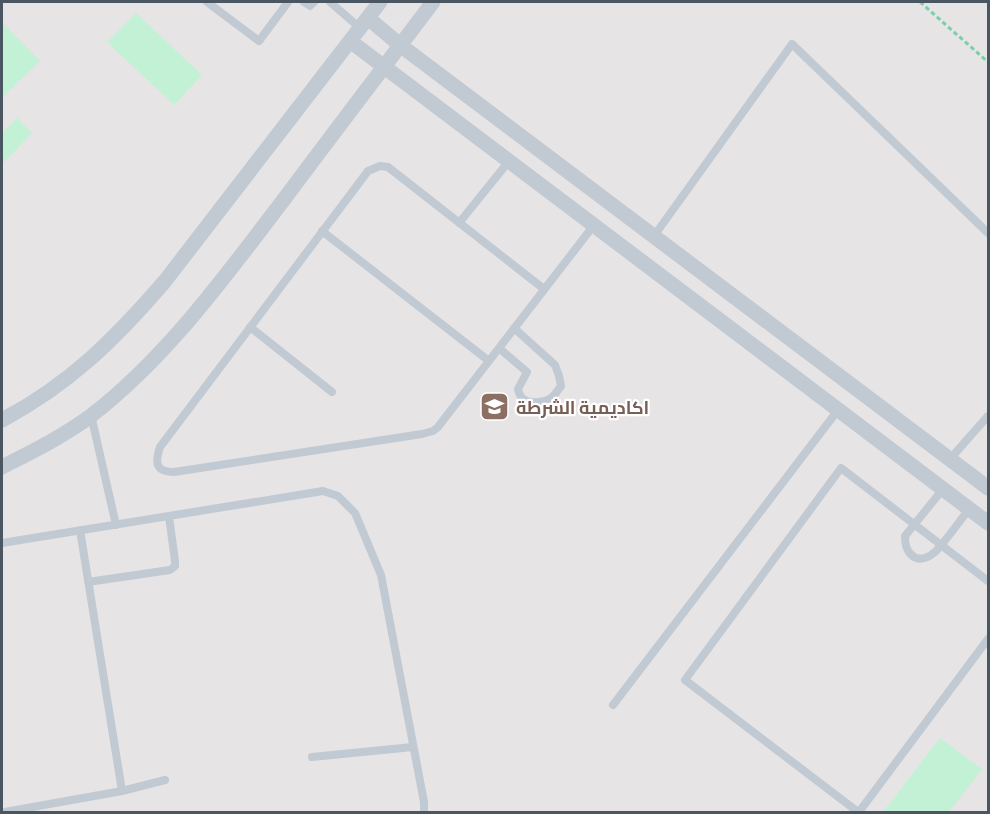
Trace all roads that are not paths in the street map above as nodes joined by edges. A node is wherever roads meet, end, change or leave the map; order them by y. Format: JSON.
{"nodes":[{"id":1,"x":207,"y":2,"type":"edge"},
{"id":2,"x":288,"y":2,"type":"edge"},
{"id":3,"x":304,"y":2,"type":"edge"},
{"id":4,"x":314,"y":2,"type":"edge"},
{"id":5,"x":330,"y":2,"type":"edge"},
{"id":6,"x":380,"y":2,"type":"edge"},
{"id":7,"x":433,"y":2,"type":"edge"},
{"id":8,"x":364,"y":23,"type":"junction"},
{"id":9,"x":351,"y":41,"type":"junction"},
{"id":10,"x":400,"y":45,"type":"junction"},
{"id":11,"x":384,"y":66,"type":"junction"},
{"id":12,"x":509,"y":161,"type":"junction"},
{"id":13,"x":459,"y":223,"type":"junction"},
{"id":14,"x":594,"y":225,"type":"junction"},
{"id":15,"x":322,"y":231,"type":"junction"},
{"id":16,"x":988,"y":233,"type":"edge"},
{"id":17,"x":654,"y":236,"type":"junction"},
{"id":18,"x":544,"y":289,"type":"junction"},
{"id":19,"x":250,"y":327,"type":"junction"},
{"id":20,"x":514,"y":328,"type":"junction"},
{"id":21,"x":499,"y":348,"type":"junction"},
{"id":22,"x":489,"y":361,"type":"junction"},
{"id":23,"x":332,"y":392,"type":"dead end"},
{"id":24,"x":838,"y":410,"type":"junction"},
{"id":25,"x":91,"y":415,"type":"junction"},
{"id":26,"x":988,"y":416,"type":"edge"},
{"id":27,"x":2,"y":420,"type":"edge"},
{"id":28,"x":950,"y":459,"type":"junction"},
{"id":29,"x":2,"y":467,"type":"edge"},
{"id":30,"x":988,"y":488,"type":"edge"},
{"id":31,"x":943,"y":489,"type":"junction"},
{"id":32,"x":969,"y":509,"type":"junction"},
{"id":33,"x":169,"y":516,"type":"junction"},
{"id":34,"x":988,"y":523,"type":"edge"},
{"id":35,"x":914,"y":524,"type":"junction"},
{"id":36,"x":116,"y":525,"type":"junction"},
{"id":37,"x":80,"y":530,"type":"junction"},
{"id":38,"x":2,"y":543,"type":"edge"},
{"id":39,"x":941,"y":544,"type":"junction"},
{"id":40,"x":988,"y":581,"type":"edge"},
{"id":41,"x":88,"y":582,"type":"junction"},
{"id":42,"x":988,"y":639,"type":"edge"},
{"id":43,"x":613,"y":705,"type":"dead end"},
{"id":44,"x":413,"y":747,"type":"junction"},
{"id":45,"x":312,"y":757,"type":"dead end"},
{"id":46,"x":165,"y":780,"type":"dead end"},
{"id":47,"x":122,"y":790,"type":"junction"},
{"id":48,"x":5,"y":813,"type":"edge"},
{"id":49,"x":424,"y":813,"type":"edge"},
{"id":50,"x":858,"y":813,"type":"edge"}],
"edges":[{"from":1,"to":2,"type":"lane"},
{"from":3,"to":4,"type":"lane"},
{"from":5,"to":8,"type":"lane"},
{"from":6,"to":8,"type":"street"},
{"from":7,"to":10,"type":"street"},
{"from":8,"to":9,"type":"street"},
{"from":8,"to":10,"type":"street"},
{"from":9,"to":11,"type":"street"},
{"from":9,"to":27,"type":"street"},
{"from":10,"to":11,"type":"street"},
{"from":10,"to":17,"type":"street"},
{"from":11,"to":12,"type":"street"},
{"from":11,"to":25,"type":"street"},
{"from":12,"to":13,"type":"lane"},
{"from":12,"to":14,"type":"street"},
{"from":13,"to":15,"type":"lane"},
{"from":13,"to":18,"type":"lane"},
{"from":14,"to":18,"type":"lane"},
{"from":14,"to":24,"type":"street"},
{"from":15,"to":19,"type":"lane"},
{"from":15,"to":22,"type":"lane"},
{"from":16,"to":17,"type":"lane"},
{"from":17,"to":28,"type":"street"},
{"from":18,"to":20,"type":"lane"},
{"from":19,"to":22,"type":"lane"},
{"from":19,"to":23,"type":"lane"},
{"from":20,"to":21,"type":"lane"},
{"from":20,"to":21,"type":"lane"},
{"from":21,"to":22,"type":"lane"},
{"from":24,"to":31,"type":"street"},
{"from":24,"to":43,"type":"lane"},
{"from":25,"to":29,"type":"street"},
{"from":25,"to":36,"type":"lane"},
{"from":26,"to":28,"type":"lane"},
{"from":28,"to":30,"type":"street"},
{"from":31,"to":32,"type":"street"},
{"from":31,"to":35,"type":"lane"},
{"from":32,"to":34,"type":"street"},
{"from":32,"to":39,"type":"lane"},
{"from":33,"to":36,"type":"lane"},
{"from":33,"to":41,"type":"lane"},
{"from":33,"to":44,"type":"lane"},
{"from":35,"to":39,"type":"lane"},
{"from":35,"to":39,"type":"lane"},
{"from":35,"to":50,"type":"lane"},
{"from":36,"to":37,"type":"lane"},
{"from":37,"to":38,"type":"lane"},
{"from":37,"to":41,"type":"lane"},
{"from":39,"to":40,"type":"lane"},
{"from":41,"to":47,"type":"lane"},
{"from":42,"to":50,"type":"lane"},
{"from":44,"to":45,"type":"lane"},
{"from":44,"to":49,"type":"lane"},
{"from":46,"to":47,"type":"lane"},
{"from":47,"to":48,"type":"lane"}]}
